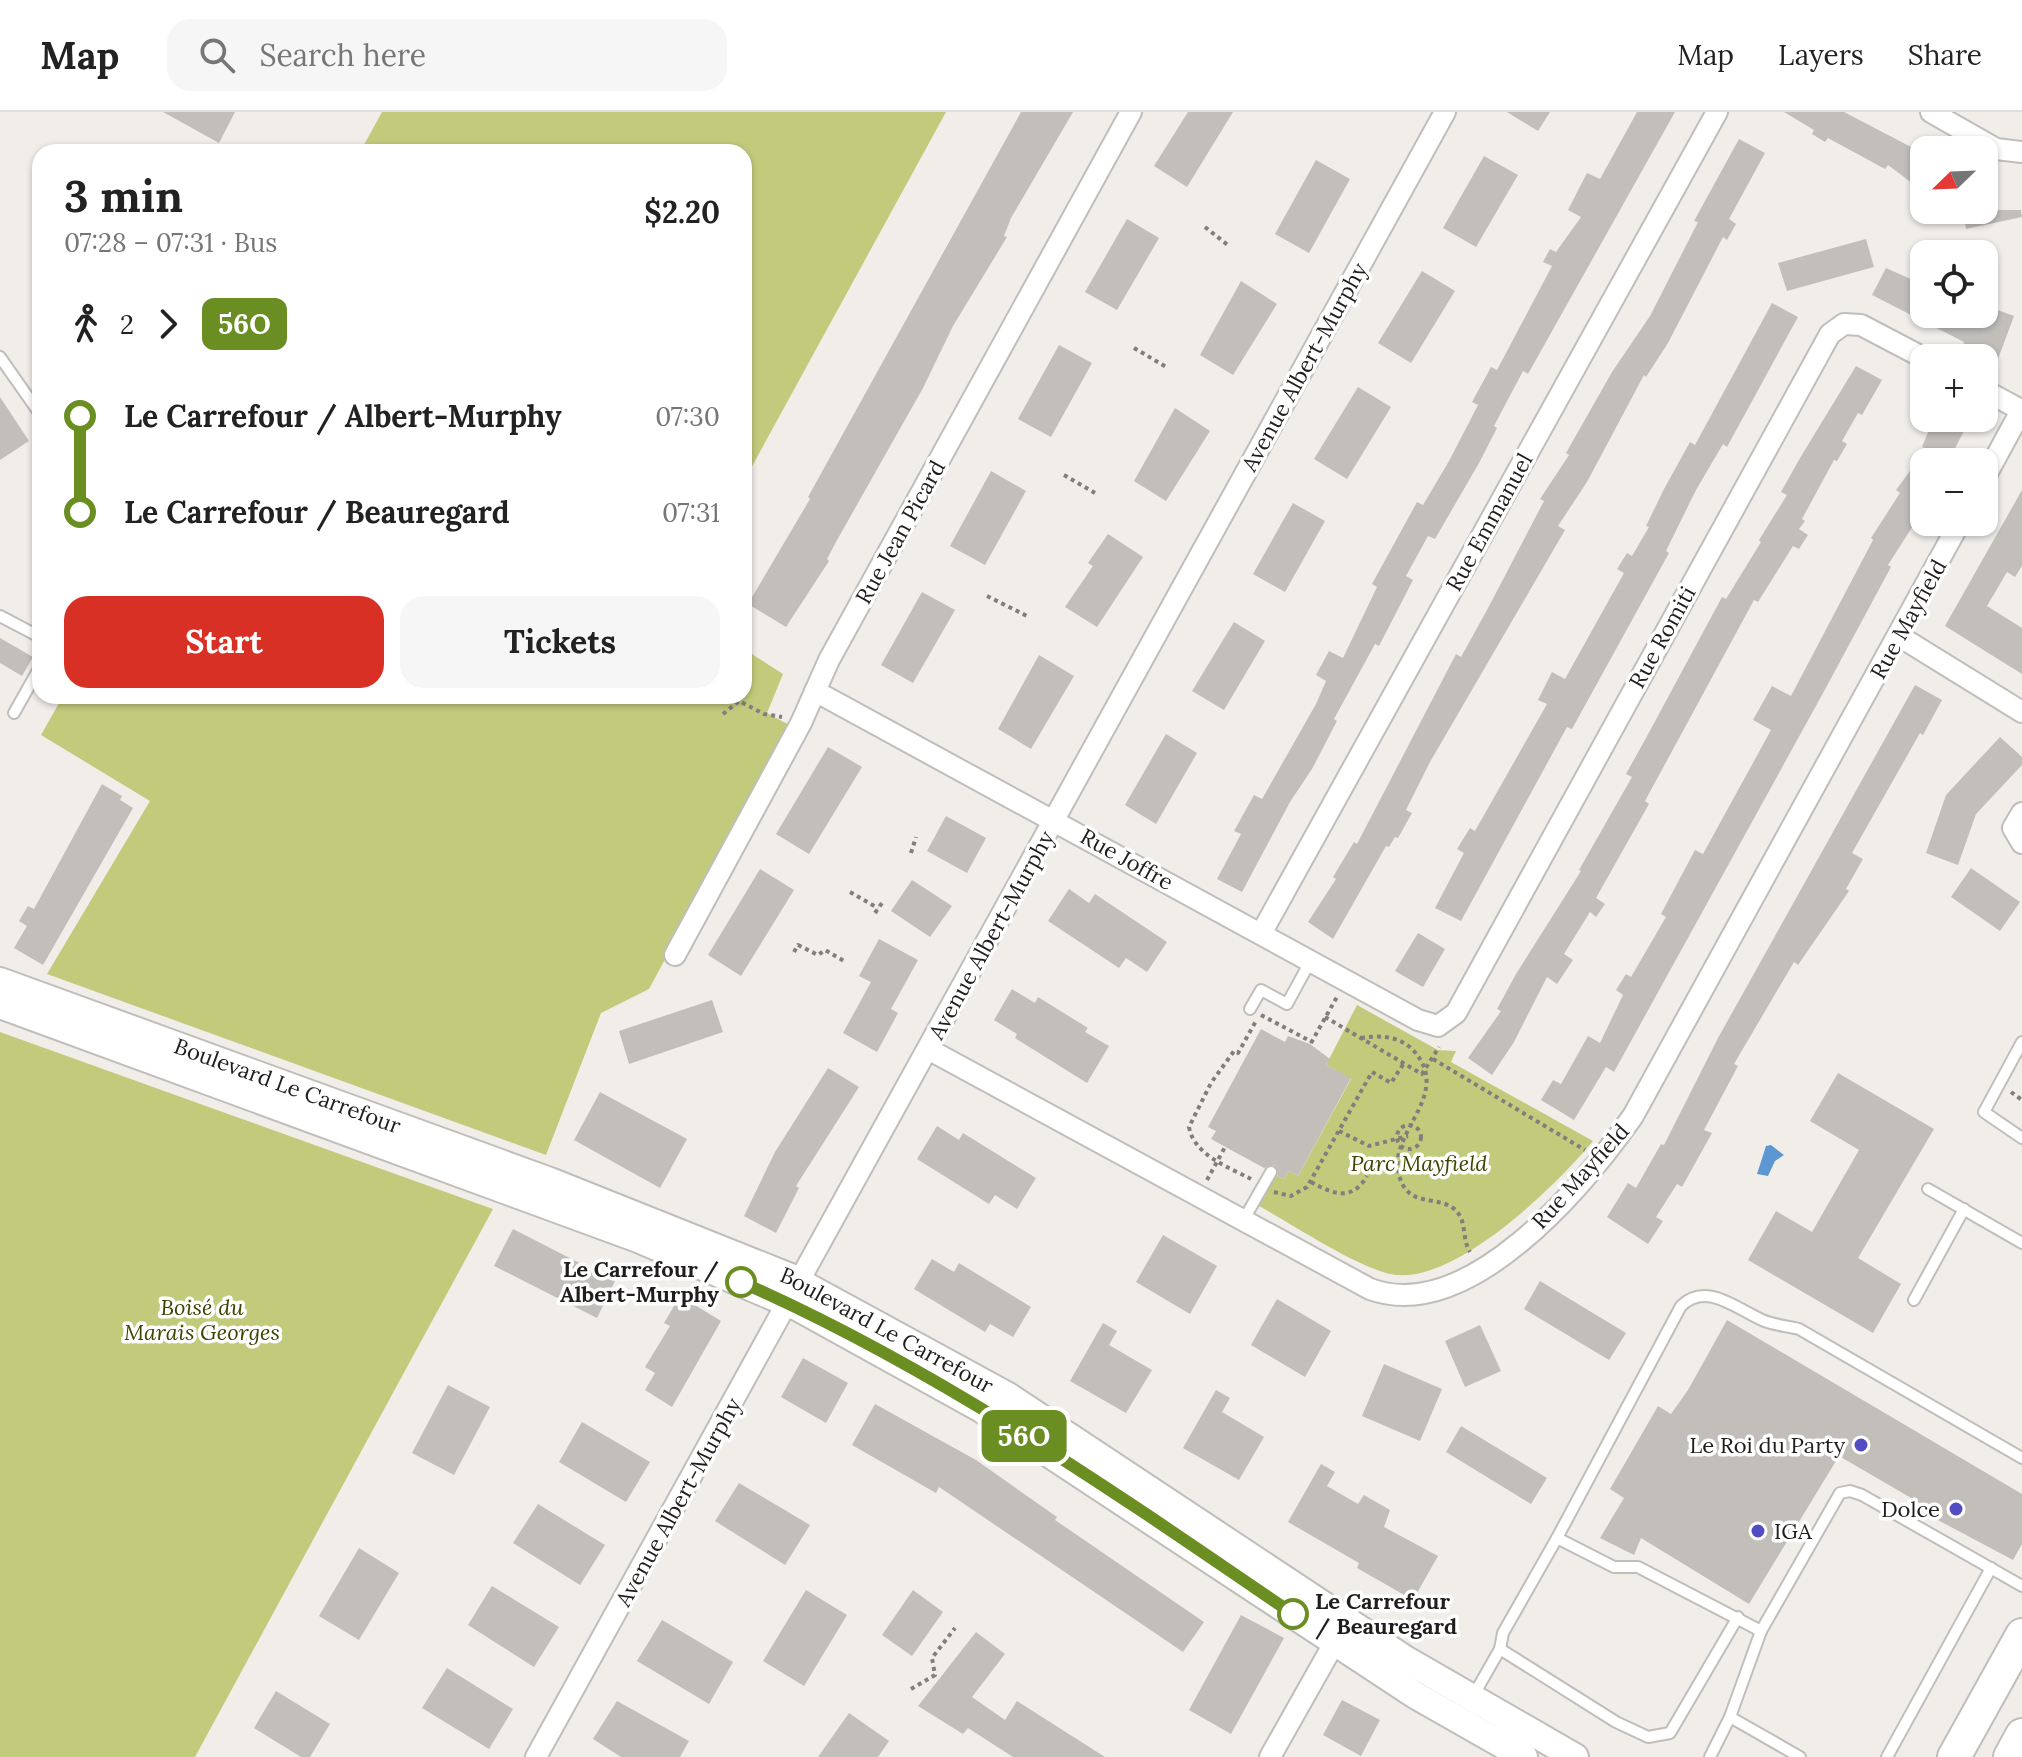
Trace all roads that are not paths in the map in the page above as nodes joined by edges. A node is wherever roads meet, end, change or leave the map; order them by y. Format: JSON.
{"nodes":[{"id":1,"x":1131,"y":112,"type":"edge"},
{"id":2,"x":1445,"y":112,"type":"edge"},
{"id":3,"x":1717,"y":112,"type":"edge"},
{"id":4,"x":1931,"y":112,"type":"edge"},
{"id":5,"x":2022,"y":152,"type":"edge"},
{"id":6,"x":1910,"y":351,"type":"edge"},
{"id":7,"x":0,"y":357,"type":"edge"},
{"id":8,"x":1998,"y":397,"type":"edge"},
{"id":9,"x":32,"y":403,"type":"edge"},
{"id":10,"x":2022,"y":410,"type":"edge"},
{"id":11,"x":1998,"y":454,"type":"edge"},
{"id":12,"x":1953,"y":536,"type":"edge"},
{"id":13,"x":0,"y":616,"type":"edge"},
{"id":14,"x":32,"y":633,"type":"edge"},
{"id":15,"x":1899,"y":636,"type":"junction"},
{"id":16,"x":32,"y":681,"type":"edge"},
{"id":17,"x":815,"y":691,"type":"junction"},
{"id":18,"x":2022,"y":712,"type":"edge"},
{"id":19,"x":14,"y":713,"type":"dead end"},
{"id":20,"x":2022,"y":813,"type":"edge"},
{"id":21,"x":1054,"y":819,"type":"junction"},
{"id":22,"x":2022,"y":843,"type":"edge"},
{"id":23,"x":1262,"y":932,"type":"junction"},
{"id":24,"x":675,"y":955,"type":"dead end"},
{"id":25,"x":1311,"y":960,"type":"junction"},
{"id":26,"x":0,"y":981,"type":"edge"},
{"id":27,"x":0,"y":1005,"type":"edge"},
{"id":28,"x":1250,"y":1009,"type":"dead end"},
{"id":29,"x":1438,"y":1026,"type":"joint"},
{"id":30,"x":2022,"y":1042,"type":"edge"},
{"id":31,"x":153,"y":1049,"type":"junction"},
{"id":32,"x":928,"y":1049,"type":"junction"},
{"id":33,"x":2022,"y":1138,"type":"edge"},
{"id":34,"x":1271,"y":1172,"type":"dead end"},
{"id":35,"x":1928,"y":1189,"type":"dead end"},
{"id":36,"x":1964,"y":1209,"type":"junction"},
{"id":37,"x":1243,"y":1221,"type":"junction"},
{"id":38,"x":2022,"y":1243,"type":"edge"},
{"id":39,"x":794,"y":1293,"type":"junction"},
{"id":40,"x":1914,"y":1300,"type":"dead end"},
{"id":41,"x":2022,"y":1458,"type":"edge"},
{"id":42,"x":1557,"y":1538,"type":"junction"},
{"id":43,"x":1991,"y":1568,"type":"junction"},
{"id":44,"x":2022,"y":1586,"type":"edge"},
{"id":45,"x":1738,"y":1617,"type":"junction"},
{"id":46,"x":1761,"y":1631,"type":"junction"},
{"id":47,"x":1341,"y":1632,"type":"junction"},
{"id":48,"x":2022,"y":1635,"type":"edge"},
{"id":49,"x":1500,"y":1649,"type":"junction"},
{"id":50,"x":1465,"y":1710,"type":"junction"},
{"id":51,"x":1730,"y":1717,"type":"junction"},
{"id":52,"x":2022,"y":1735,"type":"edge"},
{"id":53,"x":1526,"y":1751,"type":"edge"},
{"id":54,"x":536,"y":1757,"type":"edge"},
{"id":55,"x":1270,"y":1757,"type":"edge"},
{"id":56,"x":1575,"y":1757,"type":"edge"},
{"id":57,"x":1710,"y":1757,"type":"edge"},
{"id":58,"x":1800,"y":1757,"type":"edge"},
{"id":59,"x":1887,"y":1757,"type":"edge"},
{"id":60,"x":1954,"y":1757,"type":"edge"},
{"id":61,"x":2010,"y":1757,"type":"edge"}],
"edges":[{"from":1,"to":17,"type":"street","name":"Rue Jean Picard"},
{"from":2,"to":21,"type":"street","name":"Avenue Albert-Murphy"},
{"from":3,"to":23,"type":"street","name":"Rue Emmanuel"},
{"from":4,"to":5,"type":"street"},
{"from":6,"to":29,"type":"street","name":"Rue Romiti"},
{"from":7,"to":9,"type":"lane"},
{"from":8,"to":10,"type":"street"},
{"from":10,"to":11,"type":"street"},
{"from":12,"to":15,"type":"street","name":"Rue Mayfield"},
{"from":13,"to":14,"type":"lane"},
{"from":15,"to":18,"type":"street"},
{"from":15,"to":37,"type":"street","name":"Rue Mayfield"},
{"from":16,"to":19,"type":"lane"},
{"from":17,"to":21,"type":"street","name":"Rue Joffre"},
{"from":17,"to":24,"type":"street","name":"Rue Jean Picard"},
{"from":20,"to":22,"type":"street"},
{"from":21,"to":23,"type":"street","name":"Rue Joffre"},
{"from":21,"to":32,"type":"street","name":"Avenue Albert-Murphy"},
{"from":23,"to":25,"type":"street","name":"Rue Joffre"},
{"from":25,"to":28,"type":"lane"},
{"from":25,"to":29,"type":"street","name":"Rue Joffre"},
{"from":26,"to":31,"type":"street","name":"Boulevard Le Carrefour"},
{"from":27,"to":31,"type":"street","name":"Boulevard Le Carrefour"},
{"from":30,"to":33,"type":"lane"},
{"from":31,"to":39,"type":"street","name":"Boulevard Le Carrefour"},
{"from":32,"to":37,"type":"street","name":"Rue Mayfield"},
{"from":32,"to":39,"type":"street","name":"Avenue Albert-Murphy"},
{"from":34,"to":37,"type":"lane"},
{"from":35,"to":36,"type":"lane"},
{"from":36,"to":38,"type":"lane"},
{"from":36,"to":40,"type":"lane"},
{"from":39,"to":47,"type":"street","name":"Boulevard Le Carrefour"},
{"from":39,"to":54,"type":"street","name":"Avenue Albert-Murphy"},
{"from":41,"to":42,"type":"lane"},
{"from":42,"to":45,"type":"lane"},
{"from":42,"to":49,"type":"lane"},
{"from":43,"to":44,"type":"lane"},
{"from":43,"to":46,"type":"lane"},
{"from":43,"to":59,"type":"lane"},
{"from":45,"to":46,"type":"lane"},
{"from":45,"to":49,"type":"lane"},
{"from":46,"to":51,"type":"lane"},
{"from":47,"to":50,"type":"street","name":"Boulevard Le Carrefour"},
{"from":47,"to":55,"type":"street"},
{"from":48,"to":60,"type":"main road"},
{"from":49,"to":50,"type":"lane"},
{"from":50,"to":53,"type":"street","name":"Boulevard Le Carrefour"},
{"from":51,"to":57,"type":"lane"},
{"from":51,"to":58,"type":"lane"},
{"from":52,"to":61,"type":"main road"},
{"from":53,"to":56,"type":"street","name":"Boulevard Le Carrefour"}]}
